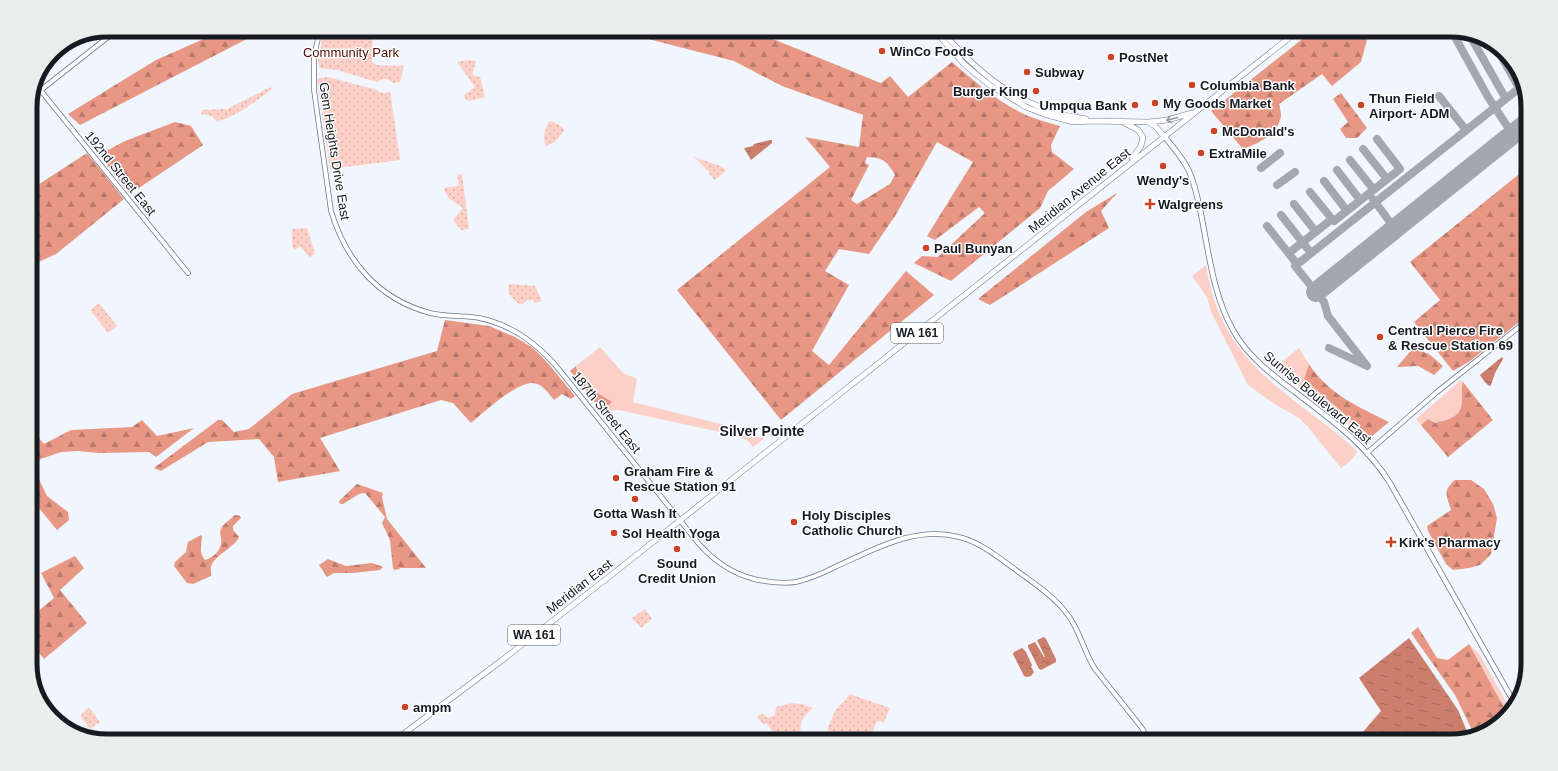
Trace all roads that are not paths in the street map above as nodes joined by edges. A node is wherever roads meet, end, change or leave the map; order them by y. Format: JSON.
{"nodes":[{"id":1,"x":108,"y":37,"type":"edge"},
{"id":2,"x":318,"y":37,"type":"edge"},
{"id":3,"x":940,"y":37,"type":"edge"},
{"id":4,"x":947,"y":37,"type":"edge"},
{"id":5,"x":1290,"y":37,"type":"edge"},
{"id":6,"x":41,"y":91,"type":"junction"},
{"id":7,"x":38,"y":93,"type":"edge"},
{"id":8,"x":1195,"y":112,"type":"junction"},
{"id":9,"x":1044,"y":114,"type":"junction"},
{"id":10,"x":1072,"y":117,"type":"junction"},
{"id":11,"x":1091,"y":121,"type":"junction"},
{"id":12,"x":1122,"y":122,"type":"junction"},
{"id":13,"x":1148,"y":122,"type":"junction"},
{"id":14,"x":1164,"y":136,"type":"junction"},
{"id":15,"x":1127,"y":166,"type":"junction"},
{"id":16,"x":188,"y":273,"type":"dead end"},
{"id":17,"x":1521,"y":326,"type":"edge"},
{"id":18,"x":550,"y":359,"type":"joint"},
{"id":19,"x":1368,"y":452,"type":"junction"},
{"id":20,"x":680,"y":520,"type":"junction"},
{"id":21,"x":1511,"y":699,"type":"edge"},
{"id":22,"x":403,"y":734,"type":"edge"},
{"id":23,"x":1145,"y":734,"type":"edge"}],
"edges":[{"from":1,"to":6,"type":"street"},
{"from":2,"to":18,"type":"street","name":"Gem Heights Drive East"},
{"from":3,"to":9,"type":"main road"},
{"from":4,"to":10,"type":"main road"},
{"from":5,"to":8,"type":"main road","name":"Meridian Avenue East","number":"WA 161"},
{"from":6,"to":7,"type":"street"},
{"from":6,"to":16,"type":"street","name":"192nd Street East"},
{"from":8,"to":13,"type":"main road","one_way":true},
{"from":8,"to":14,"type":"main road","name":"Meridian Avenue East","number":"WA 161"},
{"from":9,"to":10,"type":"main road"},
{"from":9,"to":11,"type":"main road"},
{"from":10,"to":11,"type":"main road"},
{"from":11,"to":12,"type":"main road"},
{"from":12,"to":13,"type":"main road"},
{"from":12,"to":15,"type":"main road"},
{"from":13,"to":14,"type":"main road"},
{"from":14,"to":15,"type":"main road","name":"Meridian Avenue East","number":"WA 161"},
{"from":14,"to":19,"type":"main road","name":"Sunrise Boulevard East"},
{"from":15,"to":20,"type":"main road","name":"Meridian Avenue East","number":"WA 161"},
{"from":17,"to":19,"type":"street"},
{"from":18,"to":20,"type":"street","name":"187th Street East"},
{"from":19,"to":21,"type":"main road","name":"Sunrise Boulevard East"},
{"from":20,"to":22,"type":"main road","name":"Meridian East","number":"WA 161"},
{"from":20,"to":23,"type":"street","name":"187th Street East"}]}
